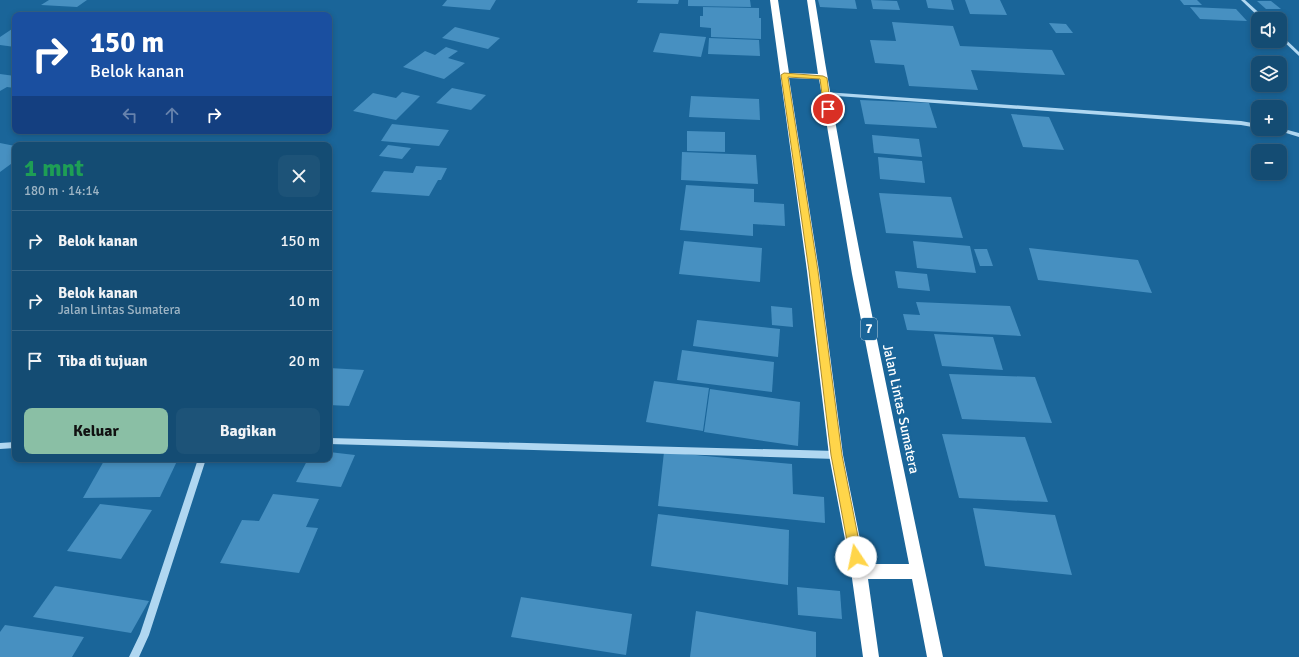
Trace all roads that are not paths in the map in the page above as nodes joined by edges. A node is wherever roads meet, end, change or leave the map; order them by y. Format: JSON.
{"nodes":[{"id":1,"x":774,"y":0,"type":"edge"},
{"id":2,"x":811,"y":0,"type":"edge"},
{"id":3,"x":1243,"y":0,"type":"edge"},
{"id":4,"x":1256,"y":12,"type":"edge"},
{"id":5,"x":1287,"y":42,"type":"edge"},
{"id":6,"x":1299,"y":55,"type":"edge"},
{"id":7,"x":784,"y":75,"type":"junction"},
{"id":8,"x":823,"y":78,"type":"junction"},
{"id":9,"x":825,"y":94,"type":"junction"},
{"id":10,"x":1251,"y":125,"type":"edge"},
{"id":11,"x":1287,"y":132,"type":"edge"},
{"id":12,"x":1299,"y":135,"type":"edge"},
{"id":13,"x":332,"y":441,"type":"edge"},
{"id":14,"x":0,"y":446,"type":"edge"},
{"id":15,"x":12,"y":446,"type":"edge"},
{"id":16,"x":836,"y":455,"type":"junction"},
{"id":17,"x":201,"y":462,"type":"edge"},
{"id":18,"x":859,"y":571,"type":"junction"},
{"id":19,"x":919,"y":572,"type":"junction"},
{"id":20,"x":134,"y":657,"type":"edge"},
{"id":21,"x":871,"y":657,"type":"edge"},
{"id":22,"x":935,"y":657,"type":"edge"}],
"edges":[{"from":1,"to":7,"type":"highway"},
{"from":2,"to":8,"type":"highway","name":"Jalan Lintas Sumatera","number":"7"},
{"from":3,"to":4,"type":"street"},
{"from":5,"to":6,"type":"street"},
{"from":7,"to":8,"type":"highway"},
{"from":7,"to":16,"type":"highway"},
{"from":8,"to":9,"type":"highway","name":"Jalan Lintas Sumatera","number":"7"},
{"from":9,"to":10,"type":"street"},
{"from":9,"to":19,"type":"highway","name":"Jalan Lintas Sumatera","number":"7"},
{"from":11,"to":12,"type":"street"},
{"from":13,"to":16,"type":"street"},
{"from":14,"to":15,"type":"street"},
{"from":16,"to":18,"type":"highway"},
{"from":17,"to":20,"type":"street"},
{"from":18,"to":19,"type":"highway"},
{"from":18,"to":21,"type":"highway"},
{"from":19,"to":22,"type":"highway","name":"Jalan Lintas Sumatera","number":"7"}]}
